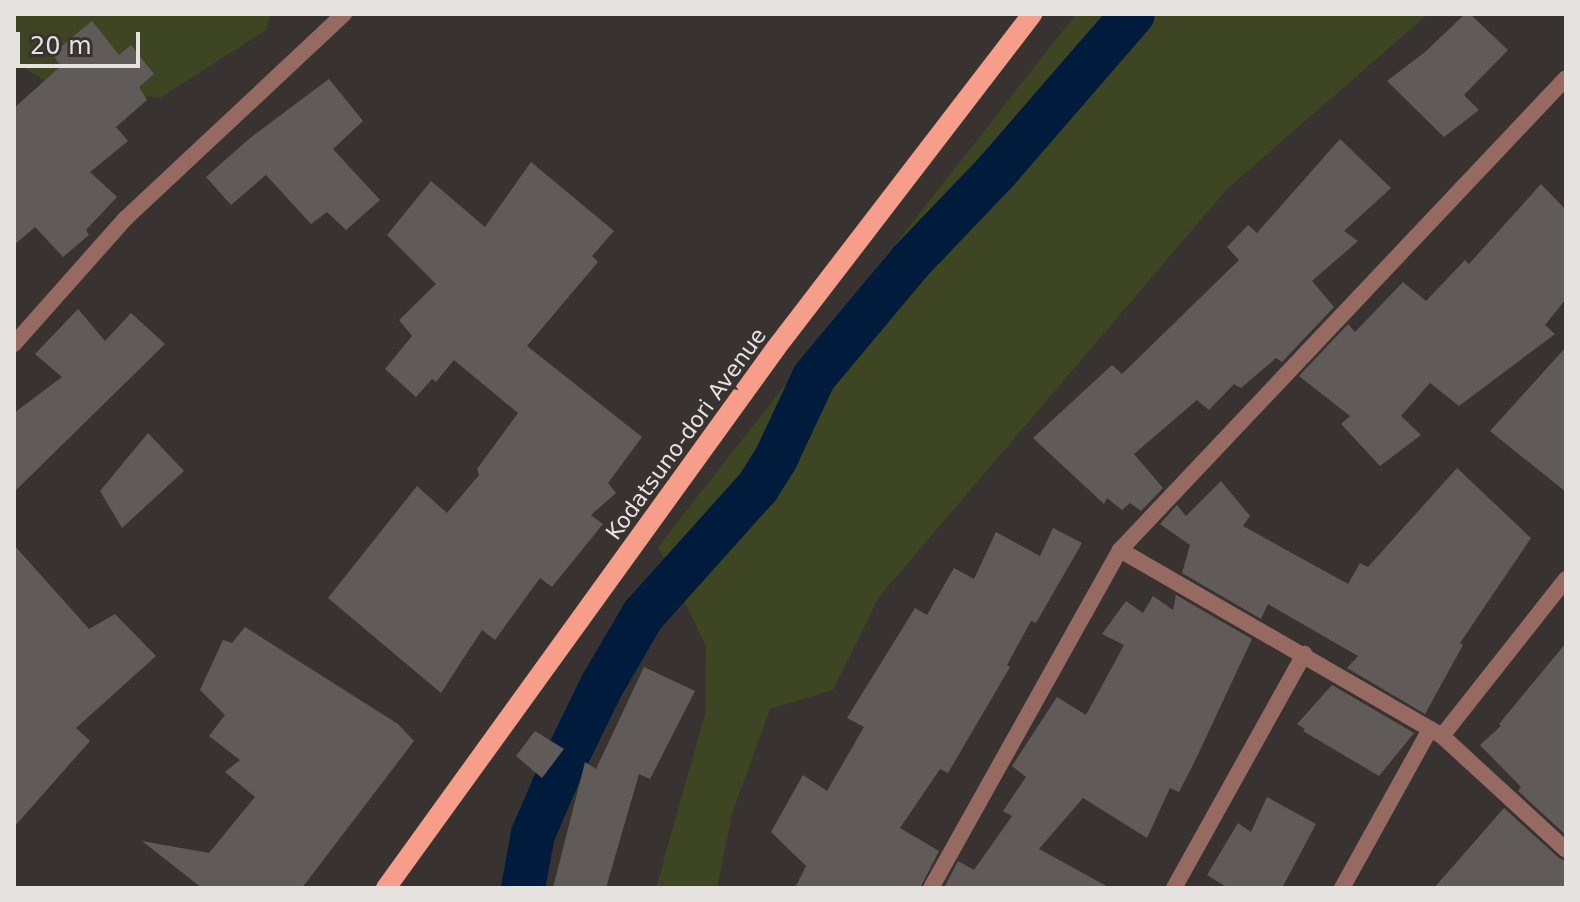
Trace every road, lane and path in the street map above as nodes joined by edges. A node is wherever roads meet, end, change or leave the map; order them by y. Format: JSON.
{"nodes":[{"id":1,"x":344,"y":14,"type":"edge"},
{"id":2,"x":1032,"y":14,"type":"edge"},
{"id":3,"x":1566,"y":78,"type":"edge"},
{"id":4,"x":14,"y":344,"type":"edge"},
{"id":5,"x":1120,"y":550,"type":"junction"},
{"id":6,"x":1566,"y":579,"type":"edge"},
{"id":7,"x":1304,"y":654,"type":"junction"},
{"id":8,"x":1436,"y":733,"type":"junction"},
{"id":9,"x":1566,"y":850,"type":"edge"},
{"id":10,"x":386,"y":888,"type":"edge"},
{"id":11,"x":931,"y":888,"type":"edge"},
{"id":12,"x":1174,"y":888,"type":"edge"},
{"id":13,"x":1342,"y":888,"type":"edge"}],
"edges":[{"from":1,"to":4,"type":"street"},
{"from":2,"to":10,"type":"main road","name":"Kodatsuno-dori Avenue"},
{"from":3,"to":5,"type":"street"},
{"from":5,"to":7,"type":"street"},
{"from":5,"to":11,"type":"street"},
{"from":6,"to":8,"type":"street"},
{"from":7,"to":8,"type":"street"},
{"from":7,"to":12,"type":"street"},
{"from":8,"to":9,"type":"street"},
{"from":8,"to":13,"type":"street"}]}
